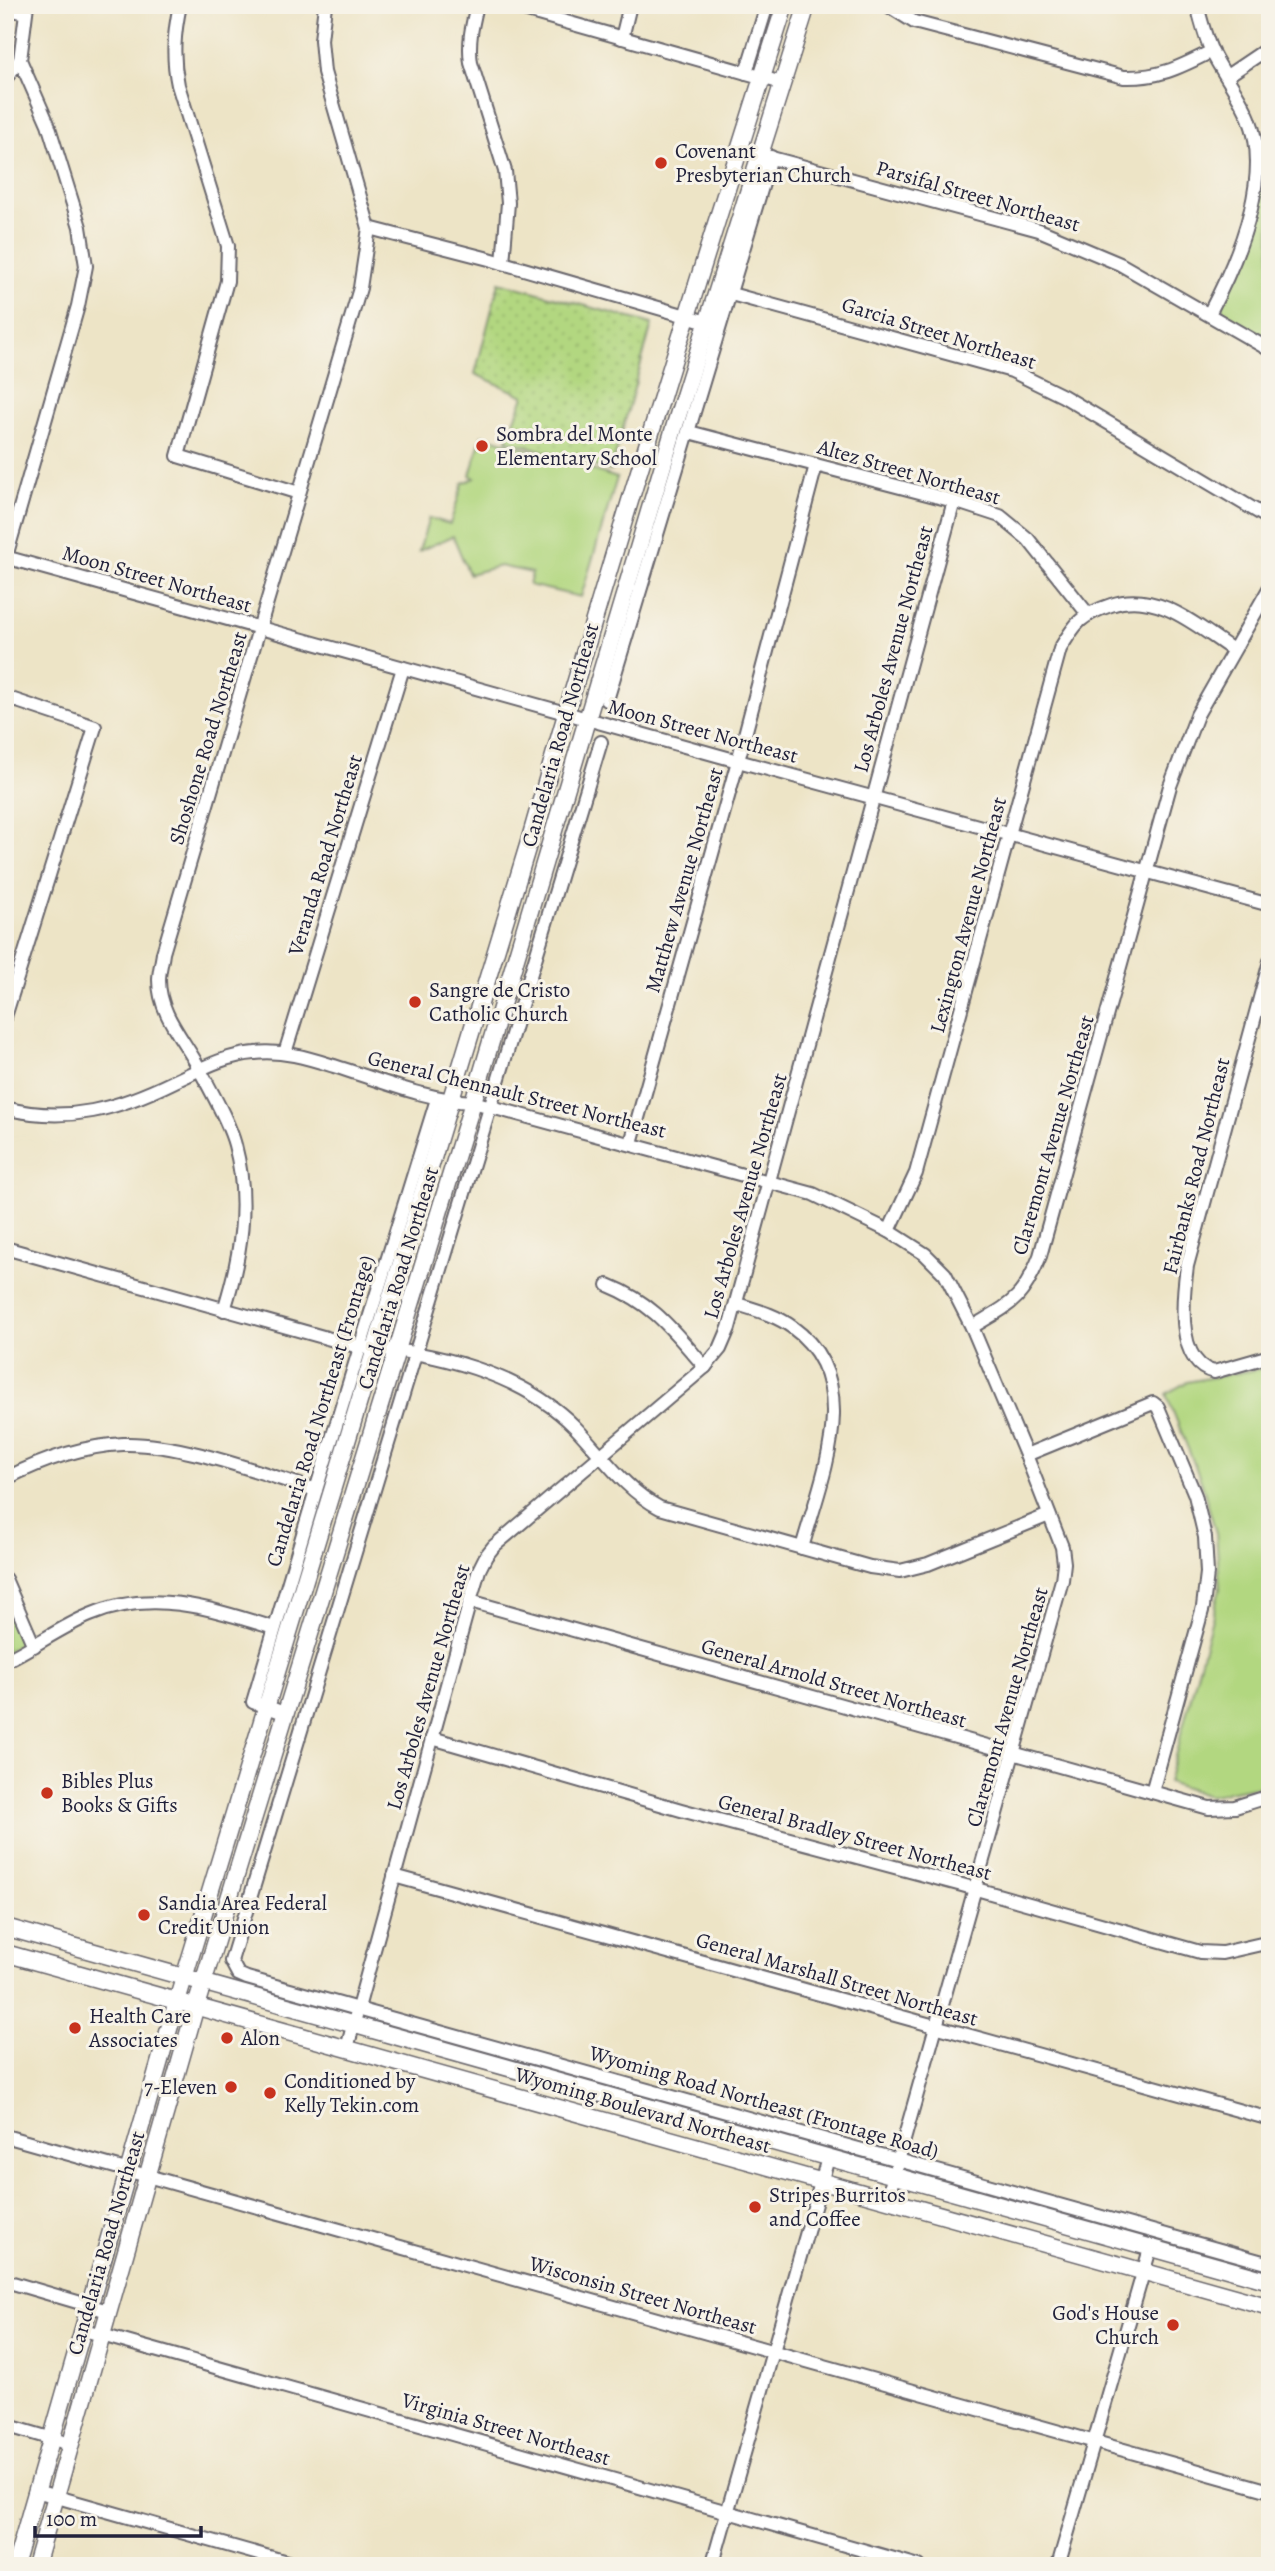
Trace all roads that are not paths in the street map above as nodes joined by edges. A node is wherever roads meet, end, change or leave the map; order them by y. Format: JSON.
{"nodes":[{"id":1,"x":180,"y":5,"type":"edge"},
{"id":2,"x":325,"y":5,"type":"edge"},
{"id":3,"x":477,"y":5,"type":"edge"},
{"id":4,"x":506,"y":5,"type":"edge"},
{"id":5,"x":630,"y":5,"type":"edge"},
{"id":6,"x":767,"y":5,"type":"edge"},
{"id":7,"x":785,"y":5,"type":"edge"},
{"id":8,"x":807,"y":5,"type":"edge"},
{"id":9,"x":887,"y":5,"type":"edge"},
{"id":10,"x":1197,"y":5,"type":"edge"},
{"id":11,"x":5,"y":8,"type":"edge"},
{"id":12,"x":26,"y":9,"type":"edge"},
{"id":13,"x":622,"y":38,"type":"junction"},
{"id":14,"x":1270,"y":47,"type":"edge"},
{"id":15,"x":1212,"y":51,"type":"junction"},
{"id":16,"x":20,"y":60,"type":"junction"},
{"id":17,"x":754,"y":75,"type":"junction"},
{"id":18,"x":1227,"y":76,"type":"junction"},
{"id":19,"x":5,"y":79,"type":"edge"},
{"id":20,"x":782,"y":83,"type":"junction"},
{"id":21,"x":738,"y":149,"type":"junction"},
{"id":22,"x":765,"y":156,"type":"junction"},
{"id":23,"x":369,"y":228,"type":"junction"},
{"id":24,"x":503,"y":263,"type":"junction"},
{"id":25,"x":731,"y":294,"type":"junction"},
{"id":26,"x":1209,"y":314,"type":"junction"},
{"id":27,"x":687,"y":316,"type":"junction"},
{"id":28,"x":707,"y":322,"type":"junction"},
{"id":29,"x":1270,"y":349,"type":"edge"},
{"id":30,"x":689,"y":432,"type":"junction"},
{"id":31,"x":816,"y":465,"type":"junction"},
{"id":32,"x":299,"y":493,"type":"junction"},
{"id":33,"x":954,"y":501,"type":"junction"},
{"id":34,"x":1270,"y":519,"type":"edge"},
{"id":35,"x":6,"y":558,"type":"edge"},
{"id":36,"x":1270,"y":587,"type":"edge"},
{"id":37,"x":1087,"y":613,"type":"junction"},
{"id":38,"x":260,"y":628,"type":"junction"},
{"id":39,"x":1233,"y":650,"type":"junction"},
{"id":40,"x":403,"y":668,"type":"junction"},
{"id":41,"x":5,"y":697,"type":"edge"},
{"id":42,"x":607,"y":700,"type":"dead end"},
{"id":43,"x":565,"y":713,"type":"junction"},
{"id":44,"x":586,"y":719,"type":"junction"},
{"id":45,"x":601,"y":742,"type":"dead end"},
{"id":46,"x":738,"y":761,"type":"junction"},
{"id":47,"x":873,"y":797,"type":"junction"},
{"id":48,"x":1011,"y":835,"type":"junction"},
{"id":49,"x":1147,"y":873,"type":"junction"},
{"id":50,"x":1270,"y":905,"type":"edge"},
{"id":51,"x":1270,"y":961,"type":"edge"},
{"id":52,"x":5,"y":1017,"type":"edge"},
{"id":53,"x":285,"y":1053,"type":"junction"},
{"id":54,"x":200,"y":1069,"type":"junction"},
{"id":55,"x":444,"y":1100,"type":"junction"},
{"id":56,"x":473,"y":1102,"type":"junction"},
{"id":57,"x":491,"y":1106,"type":"junction"},
{"id":58,"x":5,"y":1108,"type":"edge"},
{"id":59,"x":631,"y":1143,"type":"junction"},
{"id":60,"x":771,"y":1181,"type":"junction"},
{"id":61,"x":889,"y":1231,"type":"junction"},
{"id":62,"x":5,"y":1248,"type":"edge"},
{"id":63,"x":608,"y":1285,"type":"dead end"},
{"id":64,"x":737,"y":1304,"type":"junction"},
{"id":65,"x":224,"y":1310,"type":"junction"},
{"id":66,"x":972,"y":1327,"type":"junction"},
{"id":67,"x":367,"y":1348,"type":"junction"},
{"id":68,"x":397,"y":1352,"type":"junction"},
{"id":69,"x":415,"y":1353,"type":"junction"},
{"id":70,"x":1270,"y":1356,"type":"edge"},
{"id":71,"x":705,"y":1367,"type":"junction"},
{"id":72,"x":600,"y":1454,"type":"junction"},
{"id":73,"x":1026,"y":1455,"type":"junction"},
{"id":74,"x":5,"y":1479,"type":"edge"},
{"id":75,"x":316,"y":1490,"type":"junction"},
{"id":76,"x":1049,"y":1515,"type":"junction"},
{"id":77,"x":802,"y":1548,"type":"junction"},
{"id":78,"x":5,"y":1578,"type":"edge"},
{"id":79,"x":470,"y":1601,"type":"junction"},
{"id":80,"x":274,"y":1628,"type":"junction"},
{"id":81,"x":34,"y":1646,"type":"junction"},
{"id":82,"x":5,"y":1661,"type":"edge"},
{"id":83,"x":267,"y":1708,"type":"junction"},
{"id":84,"x":287,"y":1714,"type":"junction"},
{"id":85,"x":432,"y":1738,"type":"junction"},
{"id":86,"x":1014,"y":1753,"type":"junction"},
{"id":87,"x":1152,"y":1792,"type":"junction"},
{"id":88,"x":1270,"y":1796,"type":"edge"},
{"id":89,"x":394,"y":1876,"type":"junction"},
{"id":90,"x":976,"y":1889,"type":"junction"},
{"id":91,"x":5,"y":1927,"type":"edge"},
{"id":92,"x":1270,"y":1942,"type":"edge"},
{"id":93,"x":5,"y":1953,"type":"edge"},
{"id":94,"x":184,"y":1977,"type":"junction"},
{"id":95,"x":203,"y":1982,"type":"junction"},
{"id":96,"x":177,"y":2001,"type":"junction"},
{"id":97,"x":196,"y":2006,"type":"junction"},
{"id":98,"x":356,"y":2017,"type":"junction"},
{"id":99,"x":937,"y":2027,"type":"junction"},
{"id":100,"x":346,"y":2048,"type":"junction"},
{"id":101,"x":1270,"y":2119,"type":"edge"},
{"id":102,"x":5,"y":2136,"type":"edge"},
{"id":103,"x":828,"y":2158,"type":"junction"},
{"id":104,"x":899,"y":2160,"type":"junction"},
{"id":105,"x":130,"y":2172,"type":"junction"},
{"id":106,"x":147,"y":2176,"type":"junction"},
{"id":107,"x":894,"y":2177,"type":"junction"},
{"id":108,"x":821,"y":2182,"type":"junction"},
{"id":109,"x":887,"y":2200,"type":"junction"},
{"id":110,"x":1150,"y":2249,"type":"junction"},
{"id":111,"x":1270,"y":2264,"type":"edge"},
{"id":112,"x":1142,"y":2273,"type":"junction"},
{"id":113,"x":6,"y":2281,"type":"edge"},
{"id":114,"x":1270,"y":2281,"type":"edge"},
{"id":115,"x":91,"y":2305,"type":"junction"},
{"id":116,"x":1270,"y":2307,"type":"edge"},
{"id":117,"x":108,"y":2311,"type":"junction"},
{"id":118,"x":84,"y":2330,"type":"junction"},
{"id":119,"x":102,"y":2335,"type":"junction"},
{"id":120,"x":773,"y":2351,"type":"junction"},
{"id":121,"x":5,"y":2425,"type":"edge"},
{"id":122,"x":51,"y":2438,"type":"junction"},
{"id":123,"x":1092,"y":2441,"type":"junction"},
{"id":124,"x":71,"y":2444,"type":"junction"},
{"id":125,"x":36,"y":2491,"type":"junction"},
{"id":126,"x":1270,"y":2491,"type":"edge"},
{"id":127,"x":55,"y":2497,"type":"junction"},
{"id":128,"x":727,"y":2512,"type":"junction"},
{"id":129,"x":15,"y":2566,"type":"edge"},
{"id":130,"x":36,"y":2566,"type":"edge"},
{"id":131,"x":302,"y":2566,"type":"edge"},
{"id":132,"x":712,"y":2566,"type":"edge"},
{"id":133,"x":919,"y":2566,"type":"edge"},
{"id":134,"x":1058,"y":2566,"type":"edge"}],
"edges":[{"from":1,"to":32,"type":"street"},
{"from":2,"to":23,"type":"street","name":"Shoshone Road Northeast"},
{"from":3,"to":24,"type":"street"},
{"from":4,"to":13,"type":"street"},
{"from":5,"to":13,"type":"street"},
{"from":6,"to":17,"type":"street"},
{"from":7,"to":17,"type":"main road","name":"Candelaria Road Northeast"},
{"from":8,"to":20,"type":"main road","name":"Candelaria Road Northeast"},
{"from":9,"to":15,"type":"street"},
{"from":10,"to":15,"type":"street"},
{"from":11,"to":12,"type":"street"},
{"from":12,"to":16,"type":"street"},
{"from":13,"to":17,"type":"street"},
{"from":14,"to":18,"type":"street"},
{"from":15,"to":18,"type":"street"},
{"from":16,"to":19,"type":"street"},
{"from":16,"to":35,"type":"street"},
{"from":17,"to":20,"type":"street"},
{"from":17,"to":21,"type":"main road","name":"Candelaria Road Northeast"},
{"from":18,"to":26,"type":"street"},
{"from":20,"to":22,"type":"main road","name":"Candelaria Road Northeast"},
{"from":21,"to":22,"type":"street","name":"Parsifal Street Northeast"},
{"from":21,"to":27,"type":"main road","name":"Candelaria Road Northeast"},
{"from":22,"to":25,"type":"street"},
{"from":22,"to":26,"type":"street","name":"Parsifal Street Northeast"},
{"from":22,"to":28,"type":"main road","name":"Candelaria Road Northeast"},
{"from":23,"to":24,"type":"street"},
{"from":23,"to":32,"type":"street","name":"Shoshone Road Northeast"},
{"from":24,"to":27,"type":"street"},
{"from":25,"to":30,"type":"street"},
{"from":25,"to":34,"type":"street","name":"Garcia Street Northeast"},
{"from":26,"to":29,"type":"street","name":"Parsifal Street Northeast"},
{"from":27,"to":28,"type":"street"},
{"from":27,"to":43,"type":"main road","name":"Candelaria Road Northeast"},
{"from":28,"to":44,"type":"main road","name":"Candelaria Road Northeast"},
{"from":30,"to":31,"type":"street","name":"Altez Street Northeast"},
{"from":30,"to":42,"type":"street"},
{"from":31,"to":33,"type":"street","name":"Altez Street Northeast"},
{"from":31,"to":46,"type":"street","name":"Matthew Avenue Northeast"},
{"from":32,"to":38,"type":"street","name":"Shoshone Road Northeast"},
{"from":33,"to":37,"type":"street","name":"Altez Street Northeast"},
{"from":33,"to":47,"type":"street","name":"Los Arboles Avenue Northeast"},
{"from":35,"to":38,"type":"street","name":"Moon Street Northeast"},
{"from":36,"to":39,"type":"street","name":"Claremont Avenue Northeast"},
{"from":37,"to":39,"type":"street"},
{"from":37,"to":48,"type":"street","name":"Lexington Avenue Northeast"},
{"from":38,"to":40,"type":"street","name":"Moon Street Northeast"},
{"from":38,"to":54,"type":"street","name":"Shoshone Road Northeast"},
{"from":39,"to":49,"type":"street","name":"Claremont Avenue Northeast"},
{"from":40,"to":43,"type":"street","name":"Moon Street Northeast"},
{"from":40,"to":53,"type":"street","name":"Veranda Road Northeast"},
{"from":41,"to":52,"type":"street"},
{"from":43,"to":44,"type":"street","name":"Moon Street Northeast"},
{"from":43,"to":55,"type":"main road","name":"Candelaria Road Northeast"},
{"from":44,"to":46,"type":"street","name":"Moon Street Northeast"},
{"from":44,"to":56,"type":"main road","name":"Candelaria Road Northeast"},
{"from":45,"to":57,"type":"street"},
{"from":46,"to":47,"type":"street","name":"Moon Street Northeast"},
{"from":46,"to":59,"type":"street","name":"Matthew Avenue Northeast"},
{"from":47,"to":48,"type":"street","name":"Moon Street Northeast"},
{"from":47,"to":60,"type":"street","name":"Los Arboles Avenue Northeast"},
{"from":48,"to":49,"type":"street","name":"Moon Street Northeast"},
{"from":48,"to":61,"type":"street","name":"Lexington Avenue Northeast"},
{"from":49,"to":50,"type":"street","name":"Moon Street Northeast"},
{"from":49,"to":66,"type":"street","name":"Claremont Avenue Northeast"},
{"from":51,"to":70,"type":"street","name":"Fairbanks Road Northeast"},
{"from":53,"to":54,"type":"street","name":"General Chennault Street Northeast"},
{"from":53,"to":55,"type":"street","name":"General Chennault Street Northeast"},
{"from":54,"to":58,"type":"street","name":"General Chennault Street Northeast"},
{"from":54,"to":65,"type":"street","name":"Shoshone Road Northeast"},
{"from":55,"to":56,"type":"street","name":"General Chennault Street Northeast"},
{"from":55,"to":67,"type":"main road","name":"Candelaria Road Northeast"},
{"from":56,"to":57,"type":"street","name":"General Chennault Street Northeast"},
{"from":56,"to":68,"type":"main road","name":"Candelaria Road Northeast"},
{"from":57,"to":59,"type":"street","name":"General Chennault Street Northeast"},
{"from":57,"to":69,"type":"street"},
{"from":59,"to":60,"type":"street","name":"General Chennault Street Northeast"},
{"from":60,"to":61,"type":"street","name":"General Chennault Street Northeast"},
{"from":60,"to":64,"type":"street","name":"Los Arboles Avenue Northeast"},
{"from":61,"to":66,"type":"street","name":"General Chennault Street Northeast"},
{"from":62,"to":65,"type":"street"},
{"from":63,"to":71,"type":"street"},
{"from":64,"to":71,"type":"street","name":"Los Arboles Avenue Northeast"},
{"from":64,"to":77,"type":"street"},
{"from":65,"to":67,"type":"street"},
{"from":66,"to":73,"type":"street","name":"Claremont Avenue Northeast"},
{"from":67,"to":68,"type":"street"},
{"from":67,"to":75,"type":"street","name":"Candelaria Road Northeast (Frontage)"},
{"from":67,"to":83,"type":"main road","name":"Candelaria Road Northeast"},
{"from":68,"to":69,"type":"street"},
{"from":68,"to":84,"type":"main road","name":"Candelaria Road Northeast"},
{"from":69,"to":72,"type":"street"},
{"from":69,"to":98,"type":"street","name":"Wyoming Road Northeast (Frontage Road)"},
{"from":71,"to":72,"type":"street","name":"Los Arboles Avenue Northeast"},
{"from":72,"to":77,"type":"street"},
{"from":72,"to":79,"type":"street","name":"Los Arboles Avenue Northeast"},
{"from":73,"to":76,"type":"street","name":"Claremont Avenue Northeast"},
{"from":73,"to":87,"type":"street"},
{"from":74,"to":75,"type":"street"},
{"from":75,"to":80,"type":"street","name":"Candelaria Road Northeast (Frontage)"},
{"from":76,"to":77,"type":"street"},
{"from":76,"to":86,"type":"street","name":"Claremont Avenue Northeast"},
{"from":78,"to":81,"type":"street"},
{"from":79,"to":85,"type":"street","name":"Los Arboles Avenue Northeast"},
{"from":79,"to":86,"type":"street","name":"General Arnold Street Northeast"},
{"from":80,"to":81,"type":"street"},
{"from":80,"to":83,"type":"street","name":"Candelaria Road Northeast (Frontage)"},
{"from":81,"to":82,"type":"street"},
{"from":83,"to":84,"type":"street"},
{"from":83,"to":94,"type":"main road","name":"Candelaria Road Northeast"},
{"from":84,"to":95,"type":"main road","name":"Candelaria Road Northeast"},
{"from":85,"to":89,"type":"street","name":"Los Arboles Avenue Northeast"},
{"from":85,"to":90,"type":"street","name":"General Bradley Street Northeast"},
{"from":86,"to":87,"type":"street","name":"General Arnold Street Northeast"},
{"from":86,"to":90,"type":"street","name":"Claremont Avenue Northeast"},
{"from":87,"to":88,"type":"street","name":"General Arnold Street Northeast"},
{"from":89,"to":98,"type":"street","name":"Los Arboles Avenue Northeast"},
{"from":89,"to":99,"type":"street","name":"General Marshall Street Northeast"},
{"from":90,"to":92,"type":"street","name":"General Bradley Street Northeast"},
{"from":90,"to":99,"type":"street","name":"Claremont Avenue Northeast"},
{"from":91,"to":94,"type":"main road","name":"Wyoming Boulevard Northeast"},
{"from":93,"to":96,"type":"main road","name":"Wyoming Boulevard Northeast"},
{"from":94,"to":95,"type":"main road","name":"Wyoming Boulevard Northeast"},
{"from":94,"to":96,"type":"main road","name":"Candelaria Road Northeast"},
{"from":95,"to":97,"type":"main road","name":"Candelaria Road Northeast"},
{"from":95,"to":98,"type":"main road","name":"Wyoming Boulevard Northeast"},
{"from":96,"to":97,"type":"main road","name":"Wyoming Boulevard Northeast"},
{"from":96,"to":105,"type":"main road","name":"Candelaria Road Northeast"},
{"from":97,"to":100,"type":"main road","name":"Wyoming Boulevard Northeast"},
{"from":97,"to":106,"type":"main road","name":"Candelaria Road Northeast"},
{"from":98,"to":100,"type":"street","name":"Los Arboles Avenue Northeast"},
{"from":98,"to":103,"type":"main road","name":"Wyoming Boulevard Northeast"},
{"from":98,"to":104,"type":"street","name":"Wyoming Road Northeast (Frontage Road)"},
{"from":99,"to":101,"type":"street","name":"General Marshall Street Northeast"},
{"from":99,"to":104,"type":"street","name":"Claremont Avenue Northeast"},
{"from":100,"to":108,"type":"main road","name":"Wyoming Boulevard Northeast"},
{"from":102,"to":105,"type":"street","name":"Wisconsin Street Northeast"},
{"from":103,"to":107,"type":"main road","name":"Wyoming Boulevard Northeast"},
{"from":103,"to":108,"type":"street"},
{"from":104,"to":107,"type":"street","name":"Claremont Avenue Northeast"},
{"from":104,"to":111,"type":"street","name":"Wyoming Road Northeast (Frontage Road)"},
{"from":105,"to":106,"type":"street","name":"Wisconsin Street Northeast"},
{"from":105,"to":115,"type":"main road","name":"Candelaria Road Northeast"},
{"from":106,"to":117,"type":"main road","name":"Candelaria Road Northeast"},
{"from":106,"to":120,"type":"street","name":"Wisconsin Street Northeast"},
{"from":107,"to":109,"type":"street","name":"Claremont Avenue Northeast"},
{"from":107,"to":110,"type":"main road","name":"Wyoming Boulevard Northeast"},
{"from":108,"to":109,"type":"main road","name":"Wyoming Boulevard Northeast"},
{"from":108,"to":120,"type":"street"},
{"from":109,"to":112,"type":"main road","name":"Wyoming Boulevard Northeast"},
{"from":110,"to":112,"type":"street"},
{"from":110,"to":114,"type":"main road","name":"Wyoming Boulevard Northeast"},
{"from":112,"to":116,"type":"main road","name":"Wyoming Boulevard Northeast"},
{"from":112,"to":123,"type":"street"},
{"from":113,"to":115,"type":"street"},
{"from":115,"to":117,"type":"street"},
{"from":115,"to":118,"type":"main road","name":"Candelaria Road Northeast"},
{"from":117,"to":119,"type":"main road","name":"Candelaria Road Northeast"},
{"from":118,"to":119,"type":"street","name":"Virginia Street Northeast"},
{"from":118,"to":122,"type":"main road","name":"Candelaria Road Northeast"},
{"from":119,"to":124,"type":"main road","name":"Candelaria Road Northeast"},
{"from":119,"to":128,"type":"street","name":"Virginia Street Northeast"},
{"from":120,"to":123,"type":"street","name":"Wisconsin Street Northeast"},
{"from":120,"to":128,"type":"street"},
{"from":121,"to":122,"type":"street"},
{"from":122,"to":124,"type":"street"},
{"from":122,"to":125,"type":"main road","name":"Candelaria Road Northeast"},
{"from":123,"to":126,"type":"street","name":"Wisconsin Street Northeast"},
{"from":123,"to":134,"type":"street"},
{"from":124,"to":127,"type":"main road","name":"Candelaria Road Northeast"},
{"from":125,"to":127,"type":"street"},
{"from":125,"to":129,"type":"main road","name":"Candelaria Road Northeast"},
{"from":127,"to":130,"type":"main road","name":"Candelaria Road Northeast"},
{"from":127,"to":131,"type":"street"},
{"from":128,"to":132,"type":"street"},
{"from":128,"to":133,"type":"street","name":"Virginia Street Northeast"}]}
